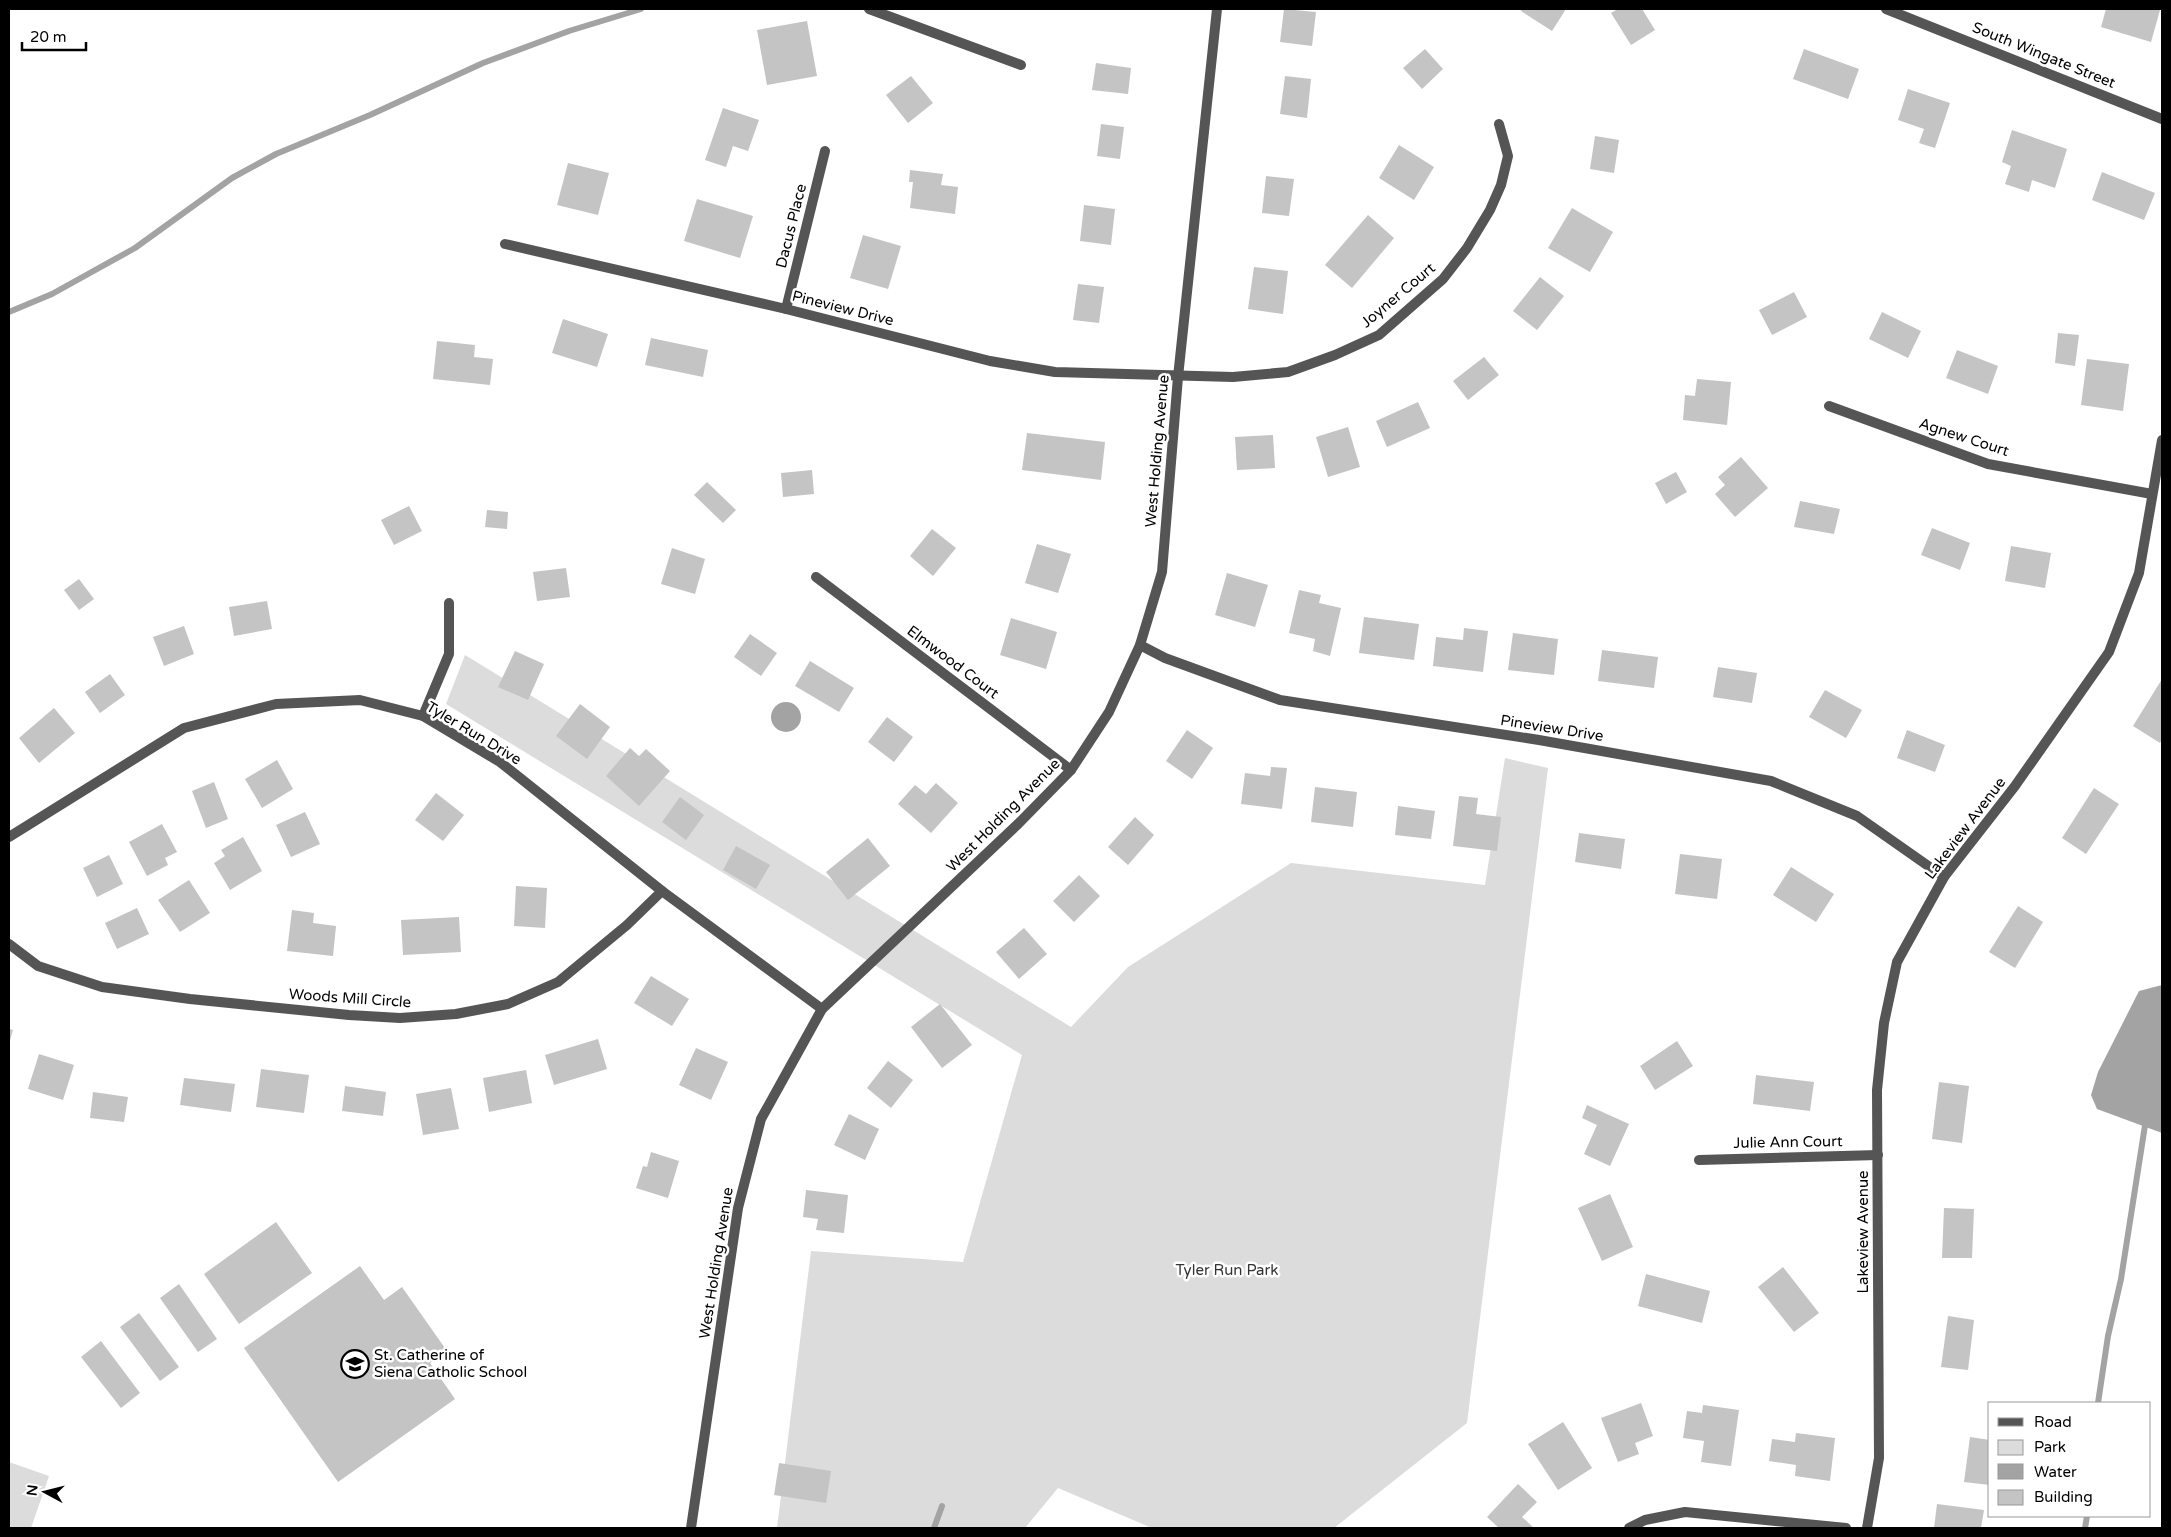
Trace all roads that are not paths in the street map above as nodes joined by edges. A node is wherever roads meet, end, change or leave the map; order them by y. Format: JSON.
{"nodes":[{"id":1,"x":869,"y":9,"type":"edge"},
{"id":2,"x":1217,"y":9,"type":"edge"},
{"id":3,"x":1886,"y":9,"type":"edge"},
{"id":4,"x":1021,"y":65,"type":"dead end"},
{"id":5,"x":2162,"y":119,"type":"edge"},
{"id":6,"x":1499,"y":124,"type":"dead end"},
{"id":7,"x":825,"y":151,"type":"dead end"},
{"id":8,"x":504,"y":244,"type":"dead end"},
{"id":9,"x":786,"y":309,"type":"junction"},
{"id":10,"x":1178,"y":377,"type":"junction"},
{"id":11,"x":1829,"y":406,"type":"dead end"},
{"id":12,"x":2162,"y":440,"type":"edge"},
{"id":13,"x":2152,"y":494,"type":"junction"},
{"id":14,"x":816,"y":577,"type":"dead end"},
{"id":15,"x":450,"y":602,"type":"dead end"},
{"id":16,"x":1140,"y":645,"type":"junction"},
{"id":17,"x":423,"y":716,"type":"junction"},
{"id":18,"x":1071,"y":770,"type":"junction"},
{"id":19,"x":9,"y":837,"type":"edge"},
{"id":20,"x":1944,"y":876,"type":"junction"},
{"id":21,"x":662,"y":891,"type":"junction"},
{"id":22,"x":9,"y":944,"type":"edge"},
{"id":23,"x":822,"y":1009,"type":"junction"},
{"id":24,"x":1878,"y":1155,"type":"junction"},
{"id":25,"x":1699,"y":1160,"type":"dead end"},
{"id":26,"x":691,"y":1528,"type":"edge"},
{"id":27,"x":1629,"y":1528,"type":"edge"},
{"id":28,"x":1846,"y":1528,"type":"edge"},
{"id":29,"x":1867,"y":1528,"type":"edge"}],
"edges":[{"from":1,"to":4,"type":"street"},
{"from":2,"to":10,"type":"street","name":"West Holding Avenue"},
{"from":3,"to":5,"type":"street","name":"South Wingate Street"},
{"from":6,"to":10,"type":"street","name":"Joyner Court"},
{"from":7,"to":9,"type":"street","name":"Dacus Place"},
{"from":8,"to":9,"type":"street","name":"Pineview Drive"},
{"from":9,"to":10,"type":"street","name":"Pineview Drive"},
{"from":10,"to":16,"type":"street","name":"West Holding Avenue"},
{"from":11,"to":13,"type":"street","name":"Agnew Court"},
{"from":12,"to":13,"type":"street","name":"Lakeview Avenue"},
{"from":13,"to":20,"type":"street","name":"Lakeview Avenue"},
{"from":14,"to":18,"type":"street","name":"Elmwood Court"},
{"from":15,"to":17,"type":"street"},
{"from":16,"to":18,"type":"street","name":"West Holding Avenue"},
{"from":16,"to":20,"type":"street","name":"Pineview Drive"},
{"from":17,"to":19,"type":"street","name":"Tyler Run Drive"},
{"from":17,"to":21,"type":"street","name":"Tyler Run Drive"},
{"from":18,"to":23,"type":"street","name":"West Holding Avenue"},
{"from":20,"to":24,"type":"street","name":"Lakeview Avenue"},
{"from":21,"to":22,"type":"street","name":"Woods Mill Circle"},
{"from":21,"to":23,"type":"street","name":"Tyler Run Drive"},
{"from":23,"to":26,"type":"street","name":"West Holding Avenue"},
{"from":24,"to":25,"type":"street","name":"Julie Ann Court"},
{"from":24,"to":29,"type":"street","name":"Lakeview Avenue"},
{"from":27,"to":28,"type":"street"}]}
